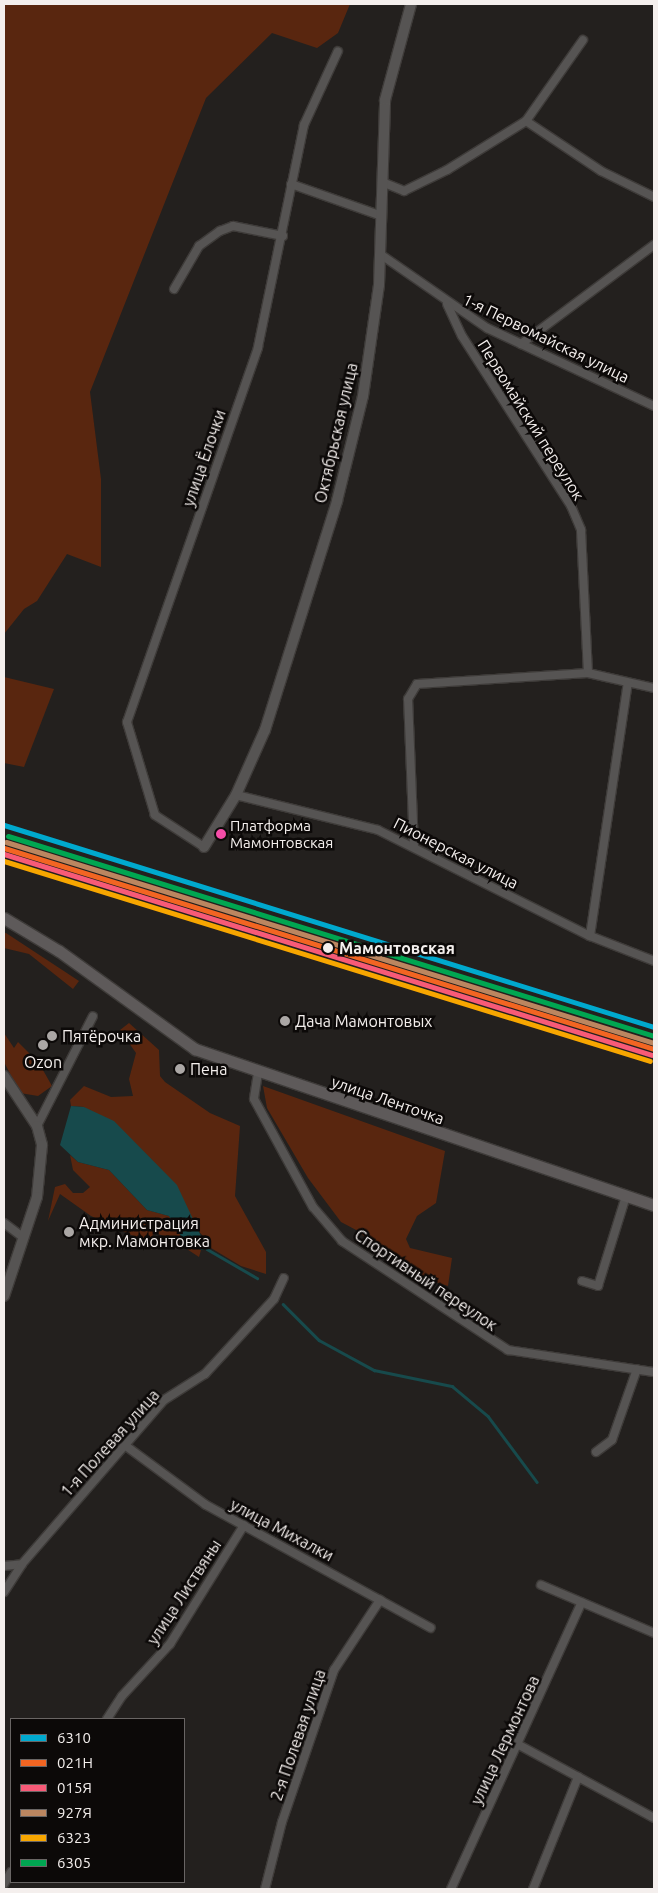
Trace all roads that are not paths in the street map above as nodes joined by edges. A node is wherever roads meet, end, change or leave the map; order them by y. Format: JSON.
{"nodes":[{"id":1,"x":411,"y":4,"type":"edge"},
{"id":2,"x":583,"y":40,"type":"dead end"},
{"id":3,"x":338,"y":51,"type":"dead end"},
{"id":4,"x":526,"y":121,"type":"junction"},
{"id":5,"x":382,"y":182,"type":"junction"},
{"id":6,"x":291,"y":184,"type":"junction"},
{"id":7,"x":654,"y":197,"type":"edge"},
{"id":8,"x":382,"y":216,"type":"junction"},
{"id":9,"x":283,"y":236,"type":"junction"},
{"id":10,"x":653,"y":247,"type":"edge"},
{"id":11,"x":380,"y":254,"type":"junction"},
{"id":12,"x":174,"y":289,"type":"dead end"},
{"id":13,"x":447,"y":304,"type":"junction"},
{"id":14,"x":521,"y":344,"type":"junction"},
{"id":15,"x":654,"y":406,"type":"edge"},
{"id":16,"x":588,"y":674,"type":"junction"},
{"id":17,"x":628,"y":683,"type":"junction"},
{"id":18,"x":654,"y":688,"type":"edge"},
{"id":19,"x":236,"y":795,"type":"junction"},
{"id":20,"x":414,"y":846,"type":"junction"},
{"id":21,"x":204,"y":847,"type":"joint"},
{"id":22,"x":4,"y":918,"type":"edge"},
{"id":23,"x":9,"y":924,"type":"edge"},
{"id":24,"x":590,"y":936,"type":"junction"},
{"id":25,"x":654,"y":962,"type":"edge"},
{"id":26,"x":94,"y":1016,"type":"dead end"},
{"id":27,"x":258,"y":1073,"type":"junction"},
{"id":28,"x":4,"y":1076,"type":"edge"},
{"id":29,"x":37,"y":1126,"type":"junction"},
{"id":30,"x":626,"y":1196,"type":"junction"},
{"id":31,"x":654,"y":1205,"type":"edge"},
{"id":32,"x":4,"y":1222,"type":"edge"},
{"id":33,"x":24,"y":1238,"type":"junction"},
{"id":34,"x":284,"y":1278,"type":"dead end"},
{"id":35,"x":582,"y":1281,"type":"dead end"},
{"id":36,"x":4,"y":1296,"type":"edge"},
{"id":37,"x":637,"y":1370,"type":"junction"},
{"id":38,"x":654,"y":1372,"type":"edge"},
{"id":39,"x":126,"y":1446,"type":"junction"},
{"id":40,"x":596,"y":1452,"type":"dead end"},
{"id":41,"x":244,"y":1525,"type":"junction"},
{"id":42,"x":22,"y":1564,"type":"junction"},
{"id":43,"x":4,"y":1566,"type":"edge"},
{"id":44,"x":541,"y":1585,"type":"dead end"},
{"id":45,"x":4,"y":1592,"type":"edge"},
{"id":46,"x":380,"y":1600,"type":"junction"},
{"id":47,"x":582,"y":1602,"type":"junction"},
{"id":48,"x":431,"y":1628,"type":"dead end"},
{"id":49,"x":654,"y":1633,"type":"edge"},
{"id":50,"x":108,"y":1718,"type":"edge"},
{"id":51,"x":519,"y":1745,"type":"junction"},
{"id":52,"x":578,"y":1777,"type":"junction"},
{"id":53,"x":654,"y":1818,"type":"edge"},
{"id":54,"x":265,"y":1889,"type":"edge"},
{"id":55,"x":451,"y":1889,"type":"edge"},
{"id":56,"x":532,"y":1889,"type":"edge"}],
"edges":[{"from":1,"to":5,"type":"street","name":"Октябрьская улица"},
{"from":2,"to":4,"type":"street"},
{"from":3,"to":6,"type":"street","name":"улица Ёлочки"},
{"from":4,"to":5,"type":"street"},
{"from":4,"to":7,"type":"street"},
{"from":5,"to":8,"type":"street","name":"Октябрьская улица"},
{"from":6,"to":8,"type":"street"},
{"from":6,"to":9,"type":"street","name":"улица Ёлочки"},
{"from":8,"to":11,"type":"street","name":"Октябрьская улица"},
{"from":9,"to":12,"type":"street"},
{"from":9,"to":21,"type":"street","name":"улица Ёлочки"},
{"from":10,"to":14,"type":"street"},
{"from":11,"to":13,"type":"street","name":"1-я Первомайская улица"},
{"from":11,"to":19,"type":"street","name":"Октябрьская улица"},
{"from":13,"to":14,"type":"street","name":"1-я Первомайская улица"},
{"from":13,"to":16,"type":"street","name":"Первомайский переулок"},
{"from":14,"to":15,"type":"street","name":"1-я Первомайская улица"},
{"from":16,"to":17,"type":"street"},
{"from":16,"to":20,"type":"street"},
{"from":17,"to":18,"type":"street"},
{"from":17,"to":24,"type":"street"},
{"from":19,"to":20,"type":"street","name":"Пионерская улица"},
{"from":19,"to":21,"type":"street","name":"Октябрьская улица"},
{"from":20,"to":24,"type":"street","name":"Пионерская улица"},
{"from":22,"to":23,"type":"main road","name":"улица Ленточка"},
{"from":23,"to":27,"type":"main road","name":"улица Ленточка"},
{"from":24,"to":25,"type":"street","name":"Пионерская улица"},
{"from":26,"to":29,"type":"street"},
{"from":27,"to":30,"type":"main road","name":"улица Ленточка"},
{"from":27,"to":37,"type":"street","name":"Спортивный переулок"},
{"from":28,"to":29,"type":"street"},
{"from":29,"to":33,"type":"street"},
{"from":30,"to":31,"type":"main road","name":"улица Ленточка"},
{"from":30,"to":35,"type":"street"},
{"from":32,"to":33,"type":"street"},
{"from":33,"to":36,"type":"street"},
{"from":34,"to":39,"type":"street","name":"1-я Полевая улица"},
{"from":37,"to":38,"type":"street","name":"Спортивный переулок"},
{"from":37,"to":40,"type":"street"},
{"from":39,"to":41,"type":"street","name":"улица Михалки"},
{"from":39,"to":42,"type":"street","name":"1-я Полевая улица"},
{"from":41,"to":46,"type":"street","name":"улица Михалки"},
{"from":41,"to":50,"type":"street","name":"улица Листвяны"},
{"from":42,"to":43,"type":"street"},
{"from":42,"to":45,"type":"street","name":"1-я Полевая улица"},
{"from":44,"to":47,"type":"street"},
{"from":46,"to":48,"type":"street","name":"улица Михалки"},
{"from":46,"to":54,"type":"street","name":"2-я Полевая улица"},
{"from":47,"to":49,"type":"street"},
{"from":47,"to":51,"type":"street","name":"улица Лермонтова"},
{"from":51,"to":52,"type":"street"},
{"from":51,"to":55,"type":"street","name":"улица Лермонтова"},
{"from":52,"to":53,"type":"street"},
{"from":52,"to":56,"type":"street"}]}
